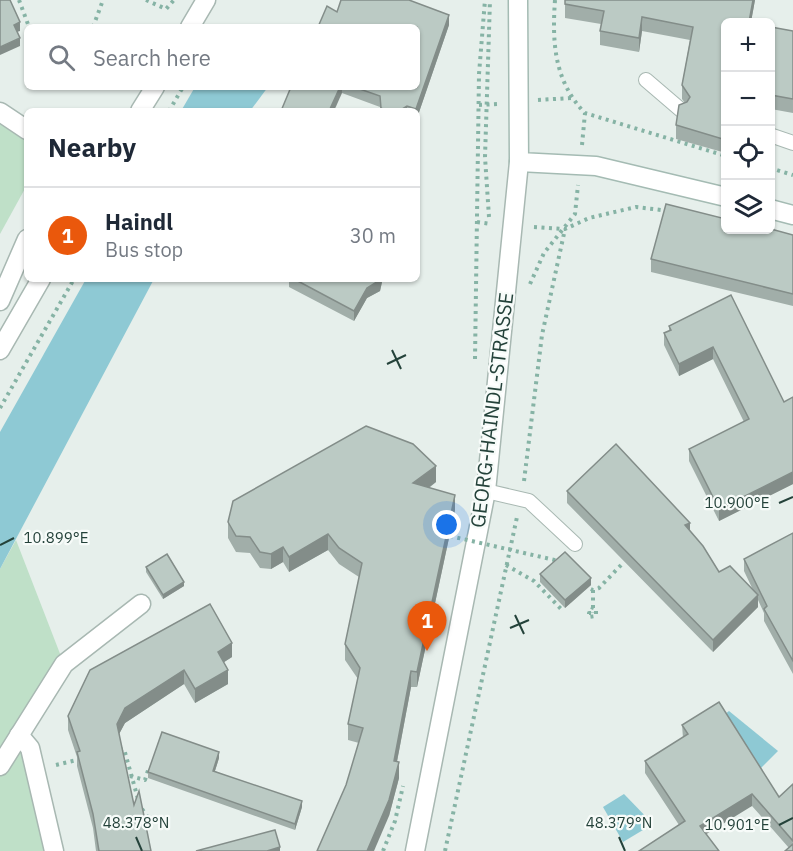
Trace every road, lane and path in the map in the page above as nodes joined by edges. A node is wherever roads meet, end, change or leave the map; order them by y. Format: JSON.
{"nodes":[{"id":1,"x":19,"y":0,"type":"edge"},
{"id":2,"x":104,"y":0,"type":"edge"},
{"id":3,"x":146,"y":0,"type":"edge"},
{"id":4,"x":174,"y":0,"type":"edge"},
{"id":5,"x":206,"y":0,"type":"edge"},
{"id":6,"x":485,"y":0,"type":"edge"},
{"id":7,"x":490,"y":0,"type":"edge"},
{"id":8,"x":518,"y":0,"type":"edge"},
{"id":9,"x":555,"y":0,"type":"edge"},
{"id":10,"x":28,"y":24,"type":"edge"},
{"id":11,"x":94,"y":24,"type":"edge"},
{"id":12,"x":192,"y":24,"type":"edge"},
{"id":13,"x":646,"y":80,"type":"dead end"},
{"id":14,"x":153,"y":90,"type":"edge"},
{"id":15,"x":142,"y":108,"type":"edge"},
{"id":16,"x":681,"y":110,"type":"edge"},
{"id":17,"x":0,"y":112,"type":"edge"},
{"id":18,"x":24,"y":128,"type":"edge"},
{"id":19,"x":775,"y":136,"type":"edge"},
{"id":20,"x":793,"y":143,"type":"edge"},
{"id":21,"x":721,"y":154,"type":"edge"},
{"id":22,"x":519,"y":162,"type":"junction"},
{"id":23,"x":775,"y":169,"type":"edge"},
{"id":24,"x":793,"y":175,"type":"edge"},
{"id":25,"x":721,"y":196,"type":"edge"},
{"id":26,"x":775,"y":210,"type":"edge"},
{"id":27,"x":575,"y":214,"type":"dead end"},
{"id":28,"x":681,"y":214,"type":"edge"},
{"id":29,"x":793,"y":215,"type":"edge"},
{"id":30,"x":477,"y":222,"type":"junction"},
{"id":31,"x":565,"y":229,"type":"junction"},
{"id":32,"x":24,"y":246,"type":"edge"},
{"id":33,"x":544,"y":253,"type":"dead end"},
{"id":34,"x":39,"y":282,"type":"edge"},
{"id":35,"x":72,"y":282,"type":"edge"},
{"id":36,"x":0,"y":300,"type":"edge"},
{"id":37,"x":0,"y":350,"type":"edge"},
{"id":38,"x":475,"y":367,"type":"dead end"},
{"id":39,"x":0,"y":408,"type":"edge"},
{"id":40,"x":486,"y":491,"type":"junction"},
{"id":41,"x":521,"y":499,"type":"junction"},
{"id":42,"x":454,"y":533,"type":"edge"},
{"id":43,"x":450,"y":536,"type":"edge"},
{"id":44,"x":452,"y":544,"type":"edge"},
{"id":45,"x":575,"y":544,"type":"dead end"},
{"id":46,"x":624,"y":562,"type":"edge"},
{"id":47,"x":506,"y":566,"type":"junction"},
{"id":48,"x":566,"y":566,"type":"edge"},
{"id":49,"x":579,"y":581,"type":"edge"},
{"id":50,"x":593,"y":590,"type":"junction"},
{"id":51,"x":141,"y":604,"type":"dead end"},
{"id":52,"x":591,"y":607,"type":"dead end"},
{"id":53,"x":563,"y":611,"type":"edge"},
{"id":54,"x":19,"y":735,"type":"junction"},
{"id":55,"x":112,"y":752,"type":"edge"},
{"id":56,"x":90,"y":757,"type":"edge"},
{"id":57,"x":0,"y":765,"type":"edge"},
{"id":58,"x":151,"y":768,"type":"edge"},
{"id":59,"x":34,"y":770,"type":"junction"},
{"id":60,"x":130,"y":776,"type":"junction"},
{"id":61,"x":404,"y":780,"type":"dead end"},
{"id":62,"x":154,"y":826,"type":"dead end"},
{"id":63,"x":54,"y":851,"type":"edge"},
{"id":64,"x":383,"y":851,"type":"edge"},
{"id":65,"x":415,"y":851,"type":"edge"},
{"id":66,"x":445,"y":851,"type":"edge"}],
"edges":[{"from":1,"to":10,"type":"path"},
{"from":2,"to":11,"type":"path"},
{"from":3,"to":4,"type":"path"},
{"from":5,"to":12,"type":"street"},
{"from":6,"to":30,"type":"path"},
{"from":7,"to":30,"type":"path"},
{"from":8,"to":22,"type":"street","name":"GEORG-HAINDL-STRASSE"},
{"from":9,"to":21,"type":"path"},
{"from":13,"to":16,"type":"lane"},
{"from":14,"to":15,"type":"street"},
{"from":17,"to":18,"type":"street"},
{"from":19,"to":20,"type":"lane"},
{"from":22,"to":25,"type":"street"},
{"from":22,"to":40,"type":"street","name":"GEORG-HAINDL-STRASSE"},
{"from":23,"to":24,"type":"path"},
{"from":26,"to":29,"type":"street"},
{"from":27,"to":31,"type":"path"},
{"from":28,"to":31,"type":"path"},
{"from":30,"to":38,"type":"path"},
{"from":31,"to":33,"type":"path"},
{"from":31,"to":41,"type":"path"},
{"from":32,"to":36,"type":"street"},
{"from":34,"to":37,"type":"street"},
{"from":35,"to":39,"type":"path"},
{"from":40,"to":41,"type":"lane"},
{"from":40,"to":65,"type":"street","name":"GEORG-HAINDL-STRASSE"},
{"from":41,"to":45,"type":"lane"},
{"from":41,"to":47,"type":"path"},
{"from":42,"to":44,"type":"path"},
{"from":43,"to":48,"type":"path","bridge":true},
{"from":46,"to":50,"type":"path","bridge":true},
{"from":47,"to":53,"type":"path"},
{"from":47,"to":66,"type":"path"},
{"from":49,"to":50,"type":"path","bridge":true},
{"from":50,"to":52,"type":"path","bridge":true},
{"from":51,"to":54,"type":"street"},
{"from":54,"to":57,"type":"street"},
{"from":54,"to":59,"type":"street"},
{"from":55,"to":60,"type":"path"},
{"from":56,"to":59,"type":"path"},
{"from":58,"to":60,"type":"path"},
{"from":59,"to":63,"type":"street"},
{"from":60,"to":62,"type":"path"},
{"from":61,"to":64,"type":"path"}]}
